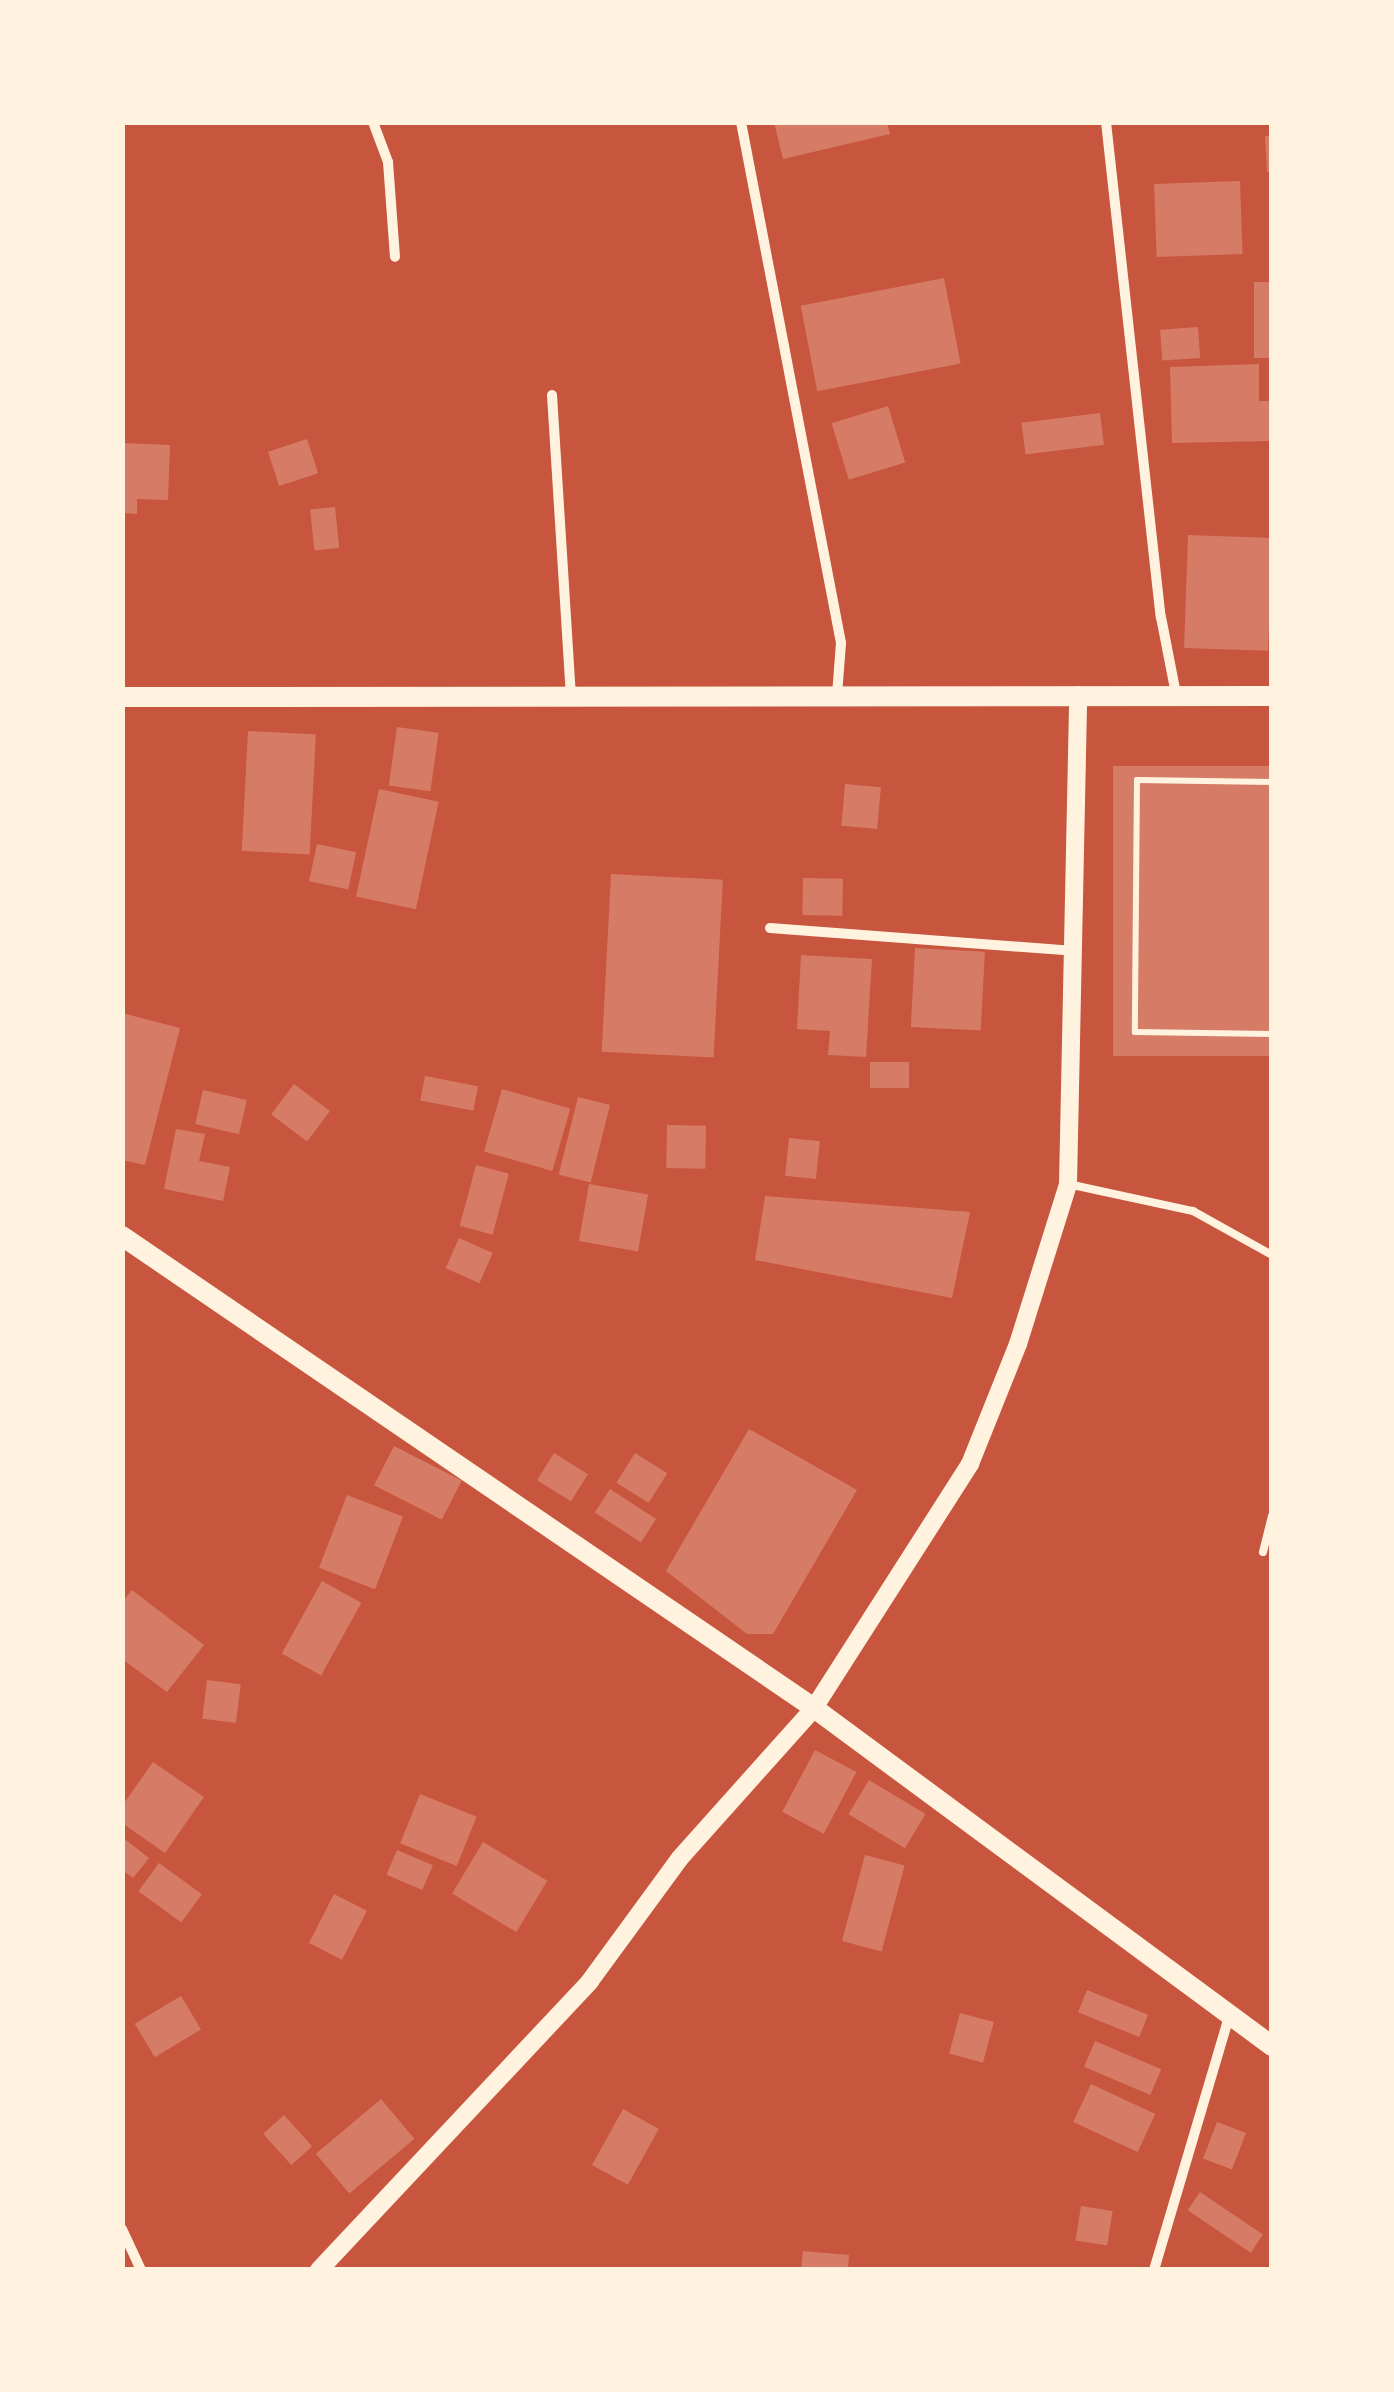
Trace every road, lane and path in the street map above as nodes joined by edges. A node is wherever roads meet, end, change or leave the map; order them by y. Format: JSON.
{"nodes":[{"id":1,"x":374,"y":122,"type":"edge"},
{"id":2,"x":741,"y":122,"type":"edge"},
{"id":3,"x":1106,"y":122,"type":"edge"},
{"id":4,"x":395,"y":257,"type":"dead end"},
{"id":5,"x":552,"y":396,"type":"dead end"},
{"id":6,"x":1176,"y":694,"type":"junction"},
{"id":7,"x":1078,"y":695,"type":"junction"},
{"id":8,"x":837,"y":696,"type":"junction"},
{"id":9,"x":1272,"y":696,"type":"edge"},
{"id":10,"x":122,"y":697,"type":"edge"},
{"id":11,"x":571,"y":698,"type":"junction"},
{"id":12,"x":1272,"y":782,"type":"edge"},
{"id":13,"x":770,"y":928,"type":"dead end"},
{"id":14,"x":1074,"y":951,"type":"junction"},
{"id":15,"x":1272,"y":1034,"type":"edge"},
{"id":16,"x":1068,"y":1184,"type":"junction"},
{"id":17,"x":122,"y":1236,"type":"edge"},
{"id":18,"x":1272,"y":1256,"type":"edge"},
{"id":19,"x":1272,"y":1516,"type":"edge"},
{"id":20,"x":1264,"y":1552,"type":"dead end"},
{"id":21,"x":814,"y":1708,"type":"junction"},
{"id":22,"x":1230,"y":2013,"type":"junction"},
{"id":23,"x":1272,"y":2046,"type":"edge"},
{"id":24,"x":122,"y":2229,"type":"edge"},
{"id":25,"x":141,"y":2270,"type":"edge"},
{"id":26,"x":318,"y":2270,"type":"edge"},
{"id":27,"x":1154,"y":2270,"type":"edge"}],
"edges":[{"from":1,"to":4,"type":"street"},
{"from":2,"to":8,"type":"street"},
{"from":3,"to":6,"type":"street"},
{"from":5,"to":11,"type":"street"},
{"from":6,"to":7,"type":"main road"},
{"from":6,"to":9,"type":"main road"},
{"from":7,"to":8,"type":"main road"},
{"from":7,"to":14,"type":"street"},
{"from":8,"to":11,"type":"main road"},
{"from":10,"to":11,"type":"main road"},
{"from":12,"to":15,"type":"path"},
{"from":13,"to":14,"type":"street"},
{"from":14,"to":16,"type":"street"},
{"from":16,"to":18,"type":"lane"},
{"from":16,"to":21,"type":"street"},
{"from":17,"to":21,"type":"main road"},
{"from":19,"to":20,"type":"lane"},
{"from":21,"to":22,"type":"main road"},
{"from":21,"to":26,"type":"street"},
{"from":22,"to":23,"type":"main road"},
{"from":22,"to":27,"type":"street"},
{"from":24,"to":25,"type":"street"}]}
